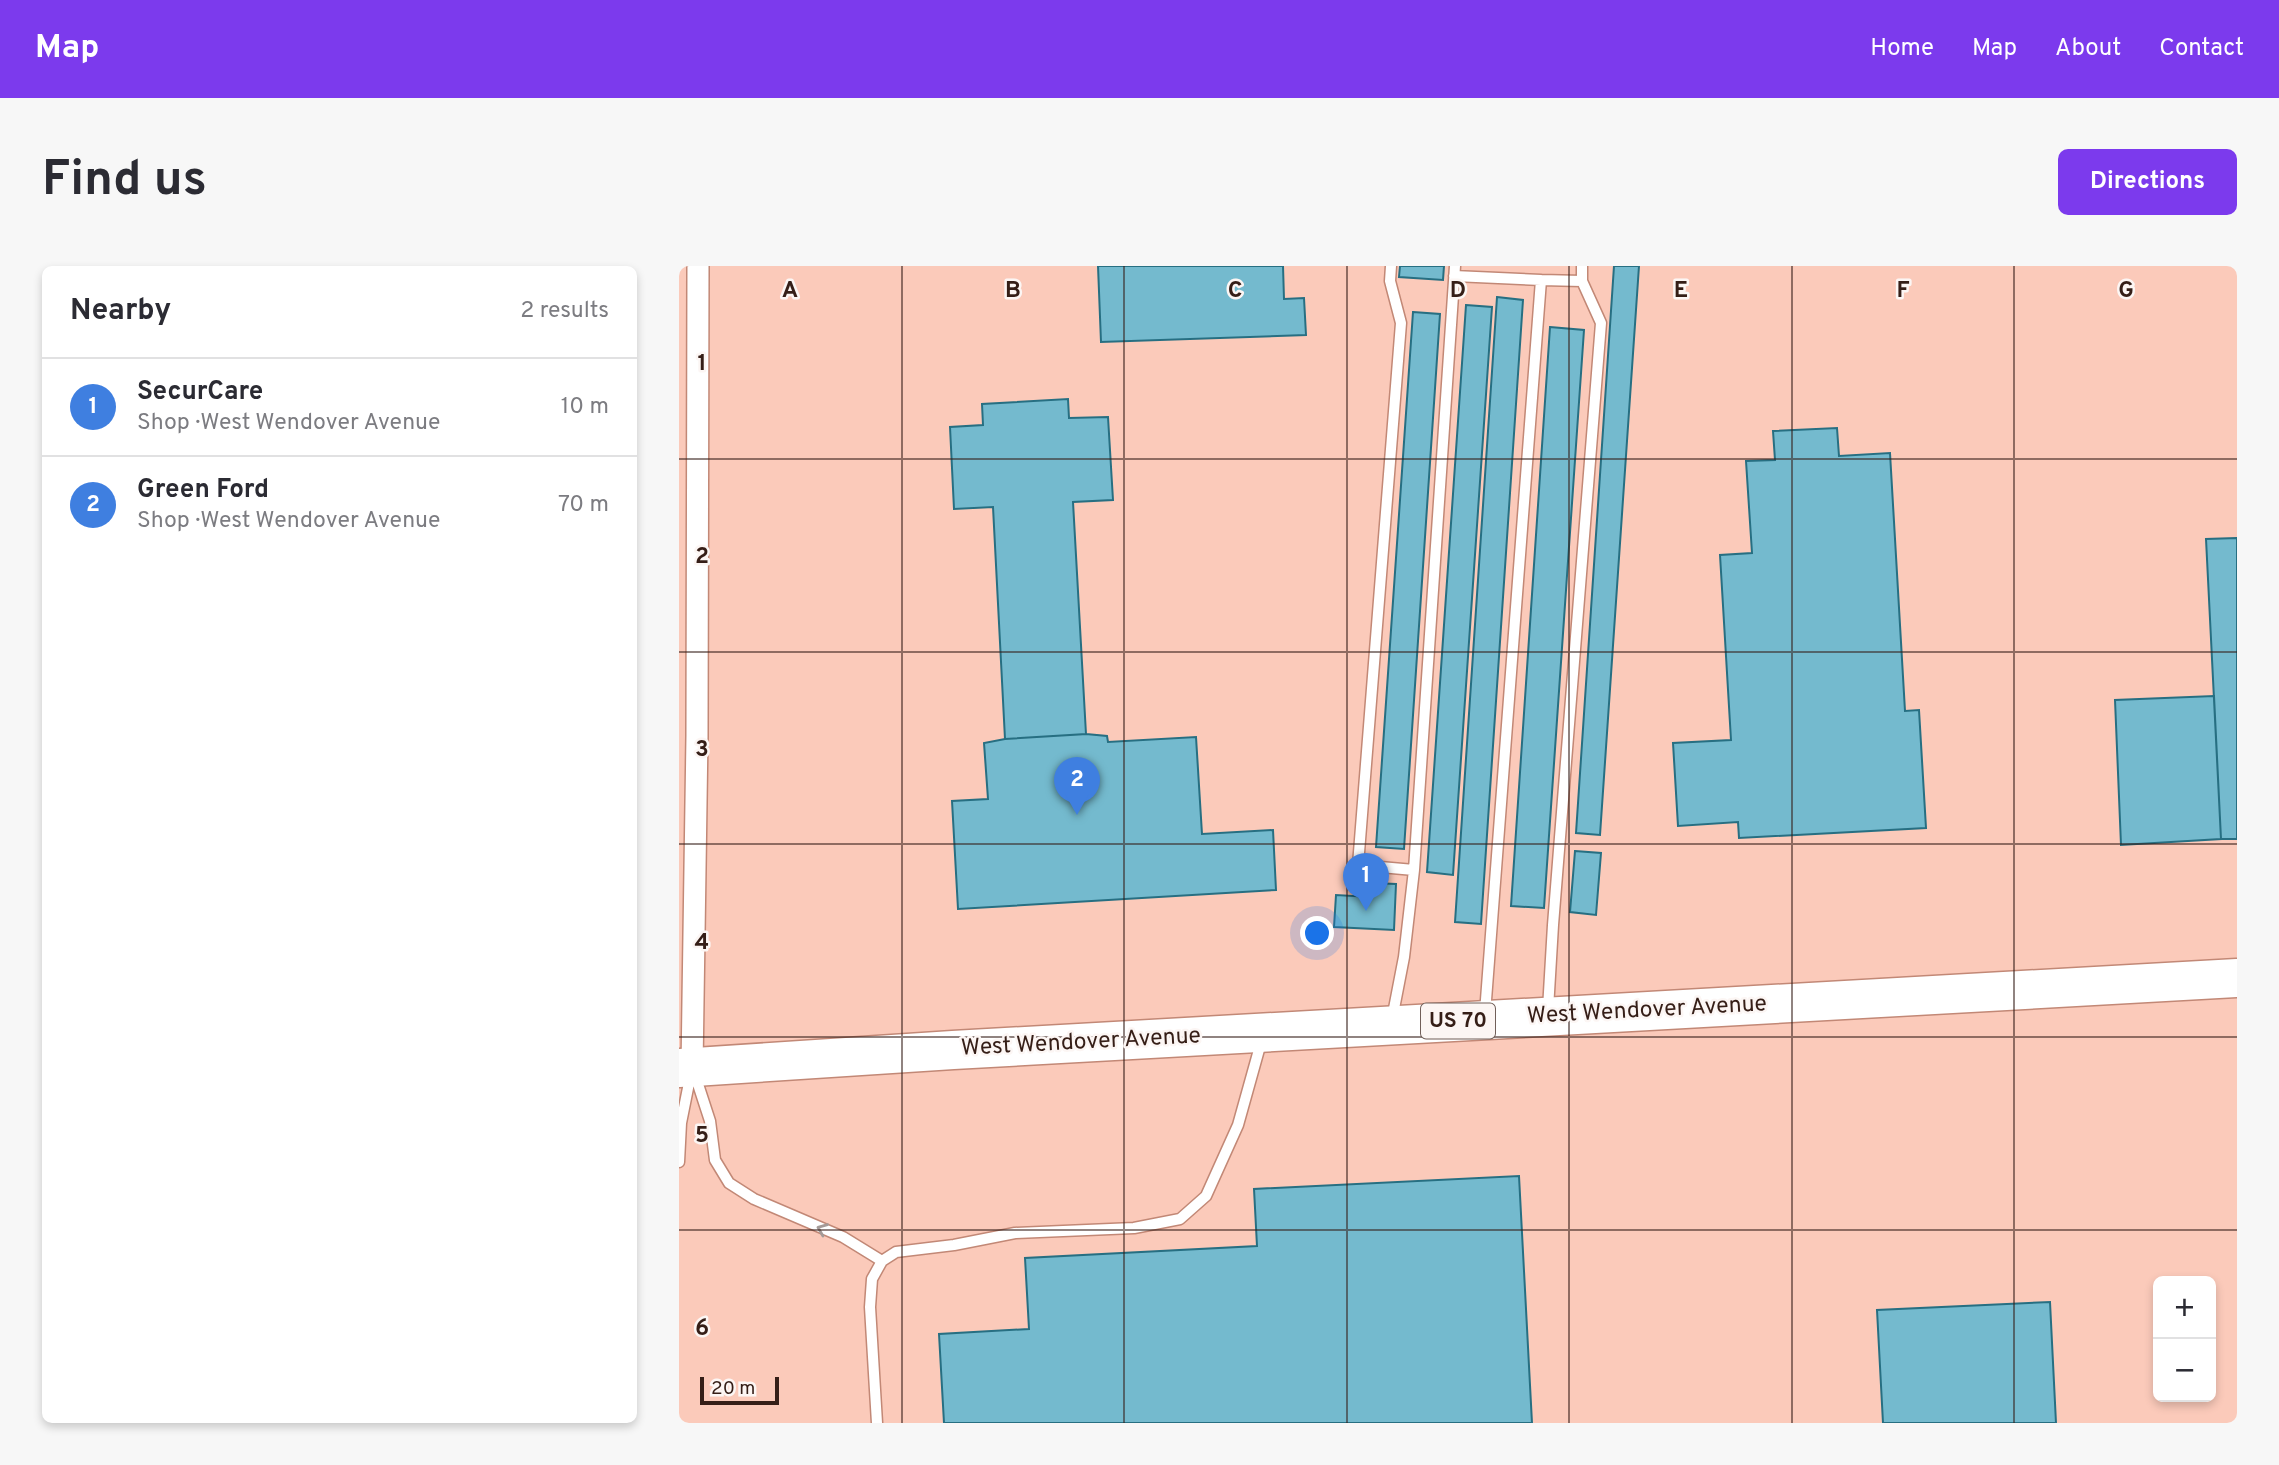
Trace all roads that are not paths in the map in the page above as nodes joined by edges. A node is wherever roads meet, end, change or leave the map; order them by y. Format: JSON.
{"nodes":[{"id":1,"x":698,"y":266,"type":"edge"},
{"id":2,"x":1391,"y":266,"type":"edge"},
{"id":3,"x":1582,"y":266,"type":"edge"},
{"id":4,"x":1454,"y":271,"type":"edge"},
{"id":5,"x":1541,"y":280,"type":"junction"},
{"id":6,"x":1582,"y":281,"type":"junction"},
{"id":7,"x":1414,"y":870,"type":"junction"},
{"id":8,"x":2237,"y":978,"type":"edge"},
{"id":9,"x":1548,"y":1016,"type":"junction"},
{"id":10,"x":1484,"y":1020,"type":"junction"},
{"id":11,"x":1391,"y":1025,"type":"junction"},
{"id":12,"x":1264,"y":1033,"type":"junction"},
{"id":13,"x":686,"y":1067,"type":"edge"},
{"id":14,"x":679,"y":1162,"type":"edge"},
{"id":15,"x":882,"y":1261,"type":"junction"},
{"id":16,"x":877,"y":1423,"type":"edge"}],
"edges":[{"from":1,"to":13,"type":"street"},
{"from":2,"to":7,"type":"lane"},
{"from":3,"to":6,"type":"lane"},
{"from":4,"to":5,"type":"lane"},
{"from":4,"to":7,"type":"lane"},
{"from":5,"to":6,"type":"lane"},
{"from":5,"to":10,"type":"lane"},
{"from":6,"to":9,"type":"lane"},
{"from":7,"to":11,"type":"lane"},
{"from":8,"to":9,"type":"highway","name":"West Wendover Avenue","number":"US 70"},
{"from":9,"to":10,"type":"highway","name":"West Wendover Avenue","number":"US 70"},
{"from":10,"to":11,"type":"highway","name":"West Wendover Avenue","number":"US 70"},
{"from":11,"to":12,"type":"highway","name":"West Wendover Avenue","number":"US 70"},
{"from":12,"to":13,"type":"highway","name":"West Wendover Avenue","number":"US 70"},
{"from":12,"to":15,"type":"lane"},
{"from":13,"to":14,"type":"lane"},
{"from":15,"to":13,"type":"lane","one_way":true},
{"from":15,"to":16,"type":"lane"}]}
